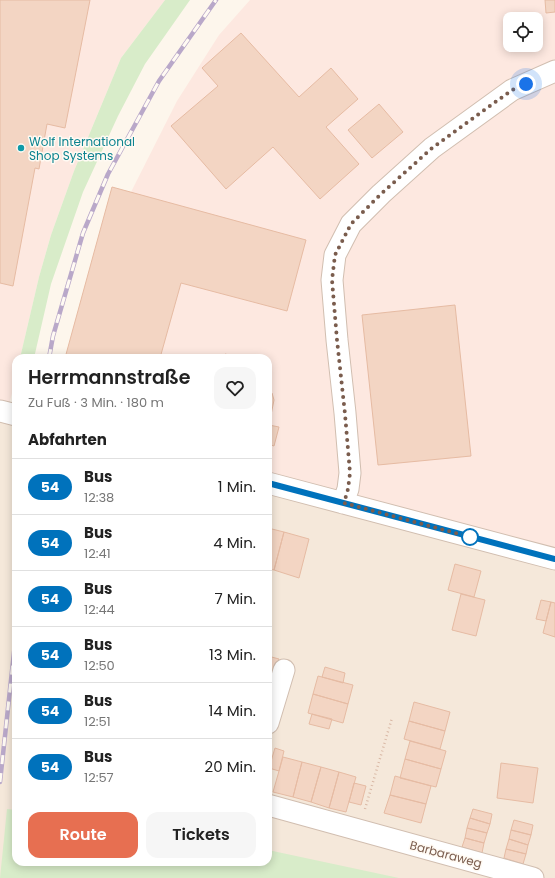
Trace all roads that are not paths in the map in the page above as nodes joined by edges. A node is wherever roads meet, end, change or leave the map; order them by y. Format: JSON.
{"nodes":[{"id":1,"x":555,"y":71,"type":"edge"},
{"id":2,"x":0,"y":411,"type":"edge"},
{"id":3,"x":12,"y":414,"type":"edge"},
{"id":4,"x":272,"y":484,"type":"edge"},
{"id":5,"x":344,"y":503,"type":"junction"},
{"id":6,"x":555,"y":559,"type":"edge"},
{"id":7,"x":284,"y":670,"type":"dead end"},
{"id":8,"x":272,"y":710,"type":"edge"},
{"id":9,"x":272,"y":806,"type":"edge"},
{"id":10,"x":533,"y":878,"type":"edge"}],
"edges":[{"from":1,"to":5,"type":"street"},
{"from":2,"to":3,"type":"street"},
{"from":4,"to":5,"type":"street"},
{"from":5,"to":6,"type":"street"},
{"from":7,"to":8,"type":"street"},
{"from":9,"to":10,"type":"street","name":"Barbaraweg"}]}
